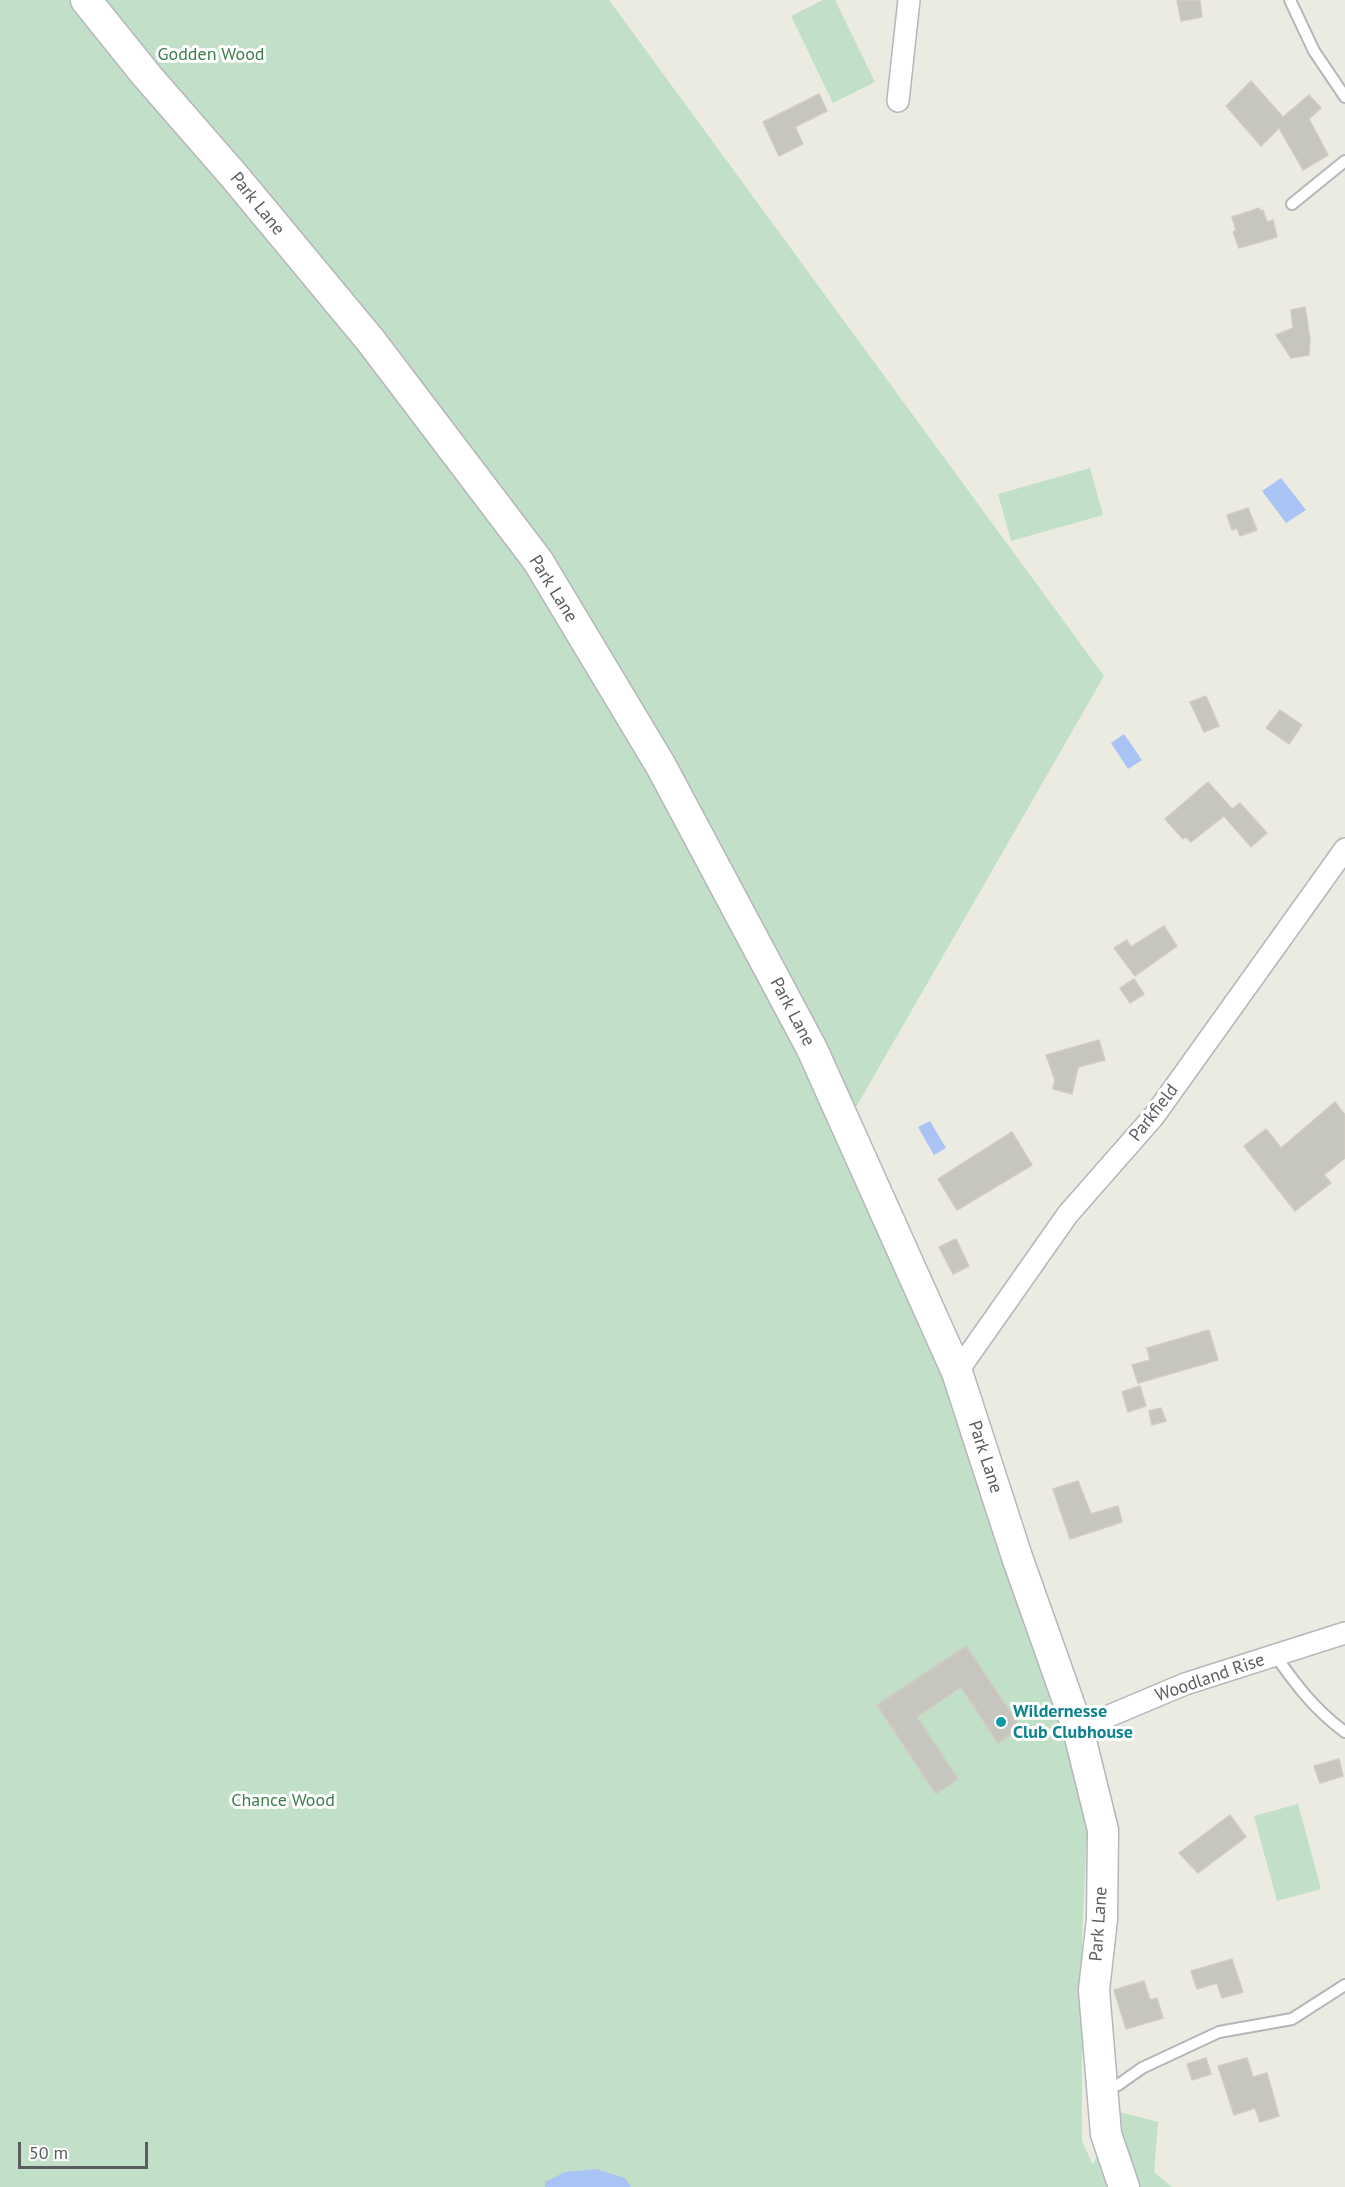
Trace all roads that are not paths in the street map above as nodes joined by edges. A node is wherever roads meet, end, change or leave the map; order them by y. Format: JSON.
{"nodes":[{"id":1,"x":86,"y":0,"type":"edge"},
{"id":2,"x":909,"y":0,"type":"edge"},
{"id":3,"x":1290,"y":0,"type":"edge"},
{"id":4,"x":1345,"y":97,"type":"edge"},
{"id":5,"x":898,"y":101,"type":"dead end"},
{"id":6,"x":1345,"y":161,"type":"edge"},
{"id":7,"x":1292,"y":204,"type":"dead end"},
{"id":8,"x":1345,"y":849,"type":"edge"},
{"id":9,"x":957,"y":1372,"type":"junction"},
{"id":10,"x":1345,"y":1633,"type":"edge"},
{"id":11,"x":1275,"y":1655,"type":"junction"},
{"id":12,"x":1078,"y":1729,"type":"junction"},
{"id":13,"x":1345,"y":1732,"type":"edge"},
{"id":14,"x":1345,"y":1985,"type":"edge"},
{"id":15,"x":1102,"y":2089,"type":"junction"},
{"id":16,"x":1124,"y":2187,"type":"edge"}],
"edges":[{"from":1,"to":9,"type":"street","name":"Park Lane"},
{"from":2,"to":5,"type":"street"},
{"from":3,"to":4,"type":"lane"},
{"from":6,"to":7,"type":"lane"},
{"from":8,"to":9,"type":"street","name":"Parkfield"},
{"from":9,"to":12,"type":"street","name":"Park Lane"},
{"from":10,"to":11,"type":"street","name":"Woodland Rise"},
{"from":11,"to":12,"type":"street","name":"Woodland Rise"},
{"from":11,"to":13,"type":"lane"},
{"from":12,"to":15,"type":"street","name":"Park Lane"},
{"from":14,"to":15,"type":"lane"},
{"from":15,"to":16,"type":"street","name":"Park Lane"}]}
